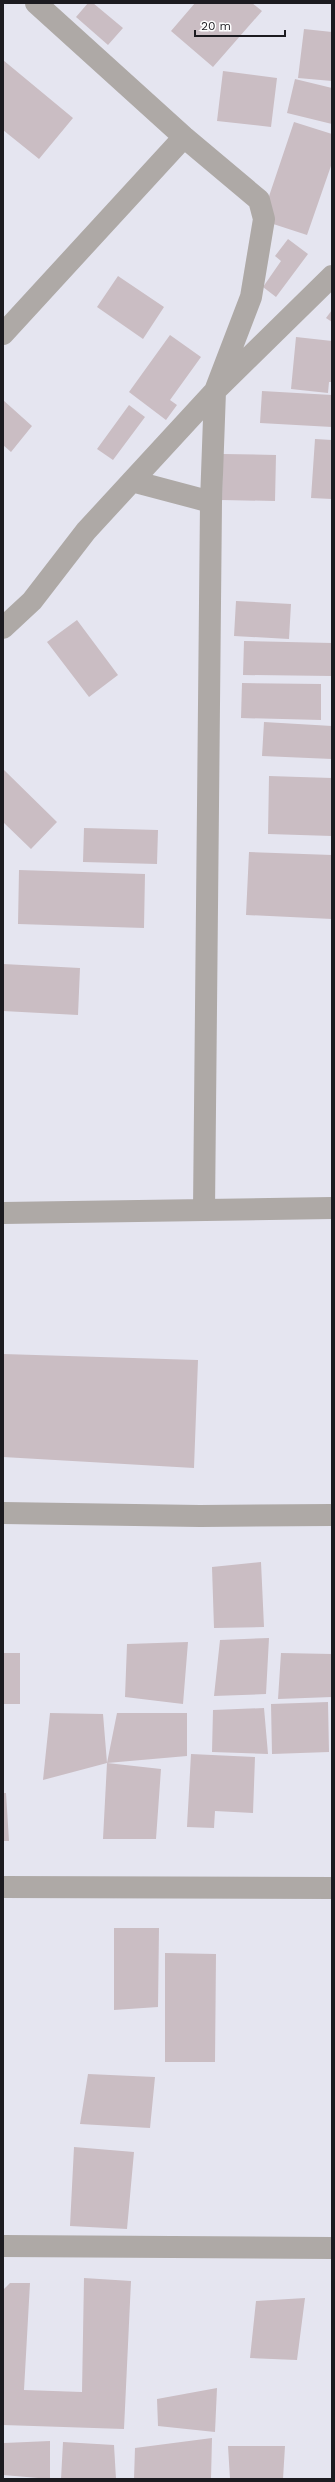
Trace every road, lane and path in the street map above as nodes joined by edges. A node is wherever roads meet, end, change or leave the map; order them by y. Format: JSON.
{"nodes":[{"id":1,"x":36,"y":3,"type":"edge"},
{"id":2,"x":184,"y":137,"type":"junction"},
{"id":3,"x":332,"y":276,"type":"edge"},
{"id":4,"x":3,"y":334,"type":"edge"},
{"id":5,"x":215,"y":391,"type":"junction"},
{"id":6,"x":132,"y":481,"type":"junction"},
{"id":7,"x":211,"y":502,"type":"junction"},
{"id":8,"x":3,"y":628,"type":"edge"},
{"id":9,"x":332,"y":1208,"type":"edge"},
{"id":10,"x":204,"y":1210,"type":"junction"},
{"id":11,"x":3,"y":1213,"type":"edge"},
{"id":12,"x":3,"y":1513,"type":"edge"},
{"id":13,"x":332,"y":1515,"type":"edge"},
{"id":14,"x":3,"y":1887,"type":"edge"},
{"id":15,"x":332,"y":1888,"type":"edge"},
{"id":16,"x":3,"y":2246,"type":"edge"},
{"id":17,"x":332,"y":2248,"type":"edge"}],
"edges":[{"from":1,"to":2,"type":"street"},
{"from":2,"to":4,"type":"street"},
{"from":2,"to":5,"type":"street"},
{"from":3,"to":5,"type":"street"},
{"from":5,"to":6,"type":"street"},
{"from":5,"to":7,"type":"street"},
{"from":6,"to":7,"type":"street"},
{"from":6,"to":8,"type":"street"},
{"from":7,"to":10,"type":"street"},
{"from":9,"to":10,"type":"street"},
{"from":10,"to":11,"type":"street"},
{"from":12,"to":13,"type":"street"},
{"from":14,"to":15,"type":"street"},
{"from":16,"to":17,"type":"street"}]}
